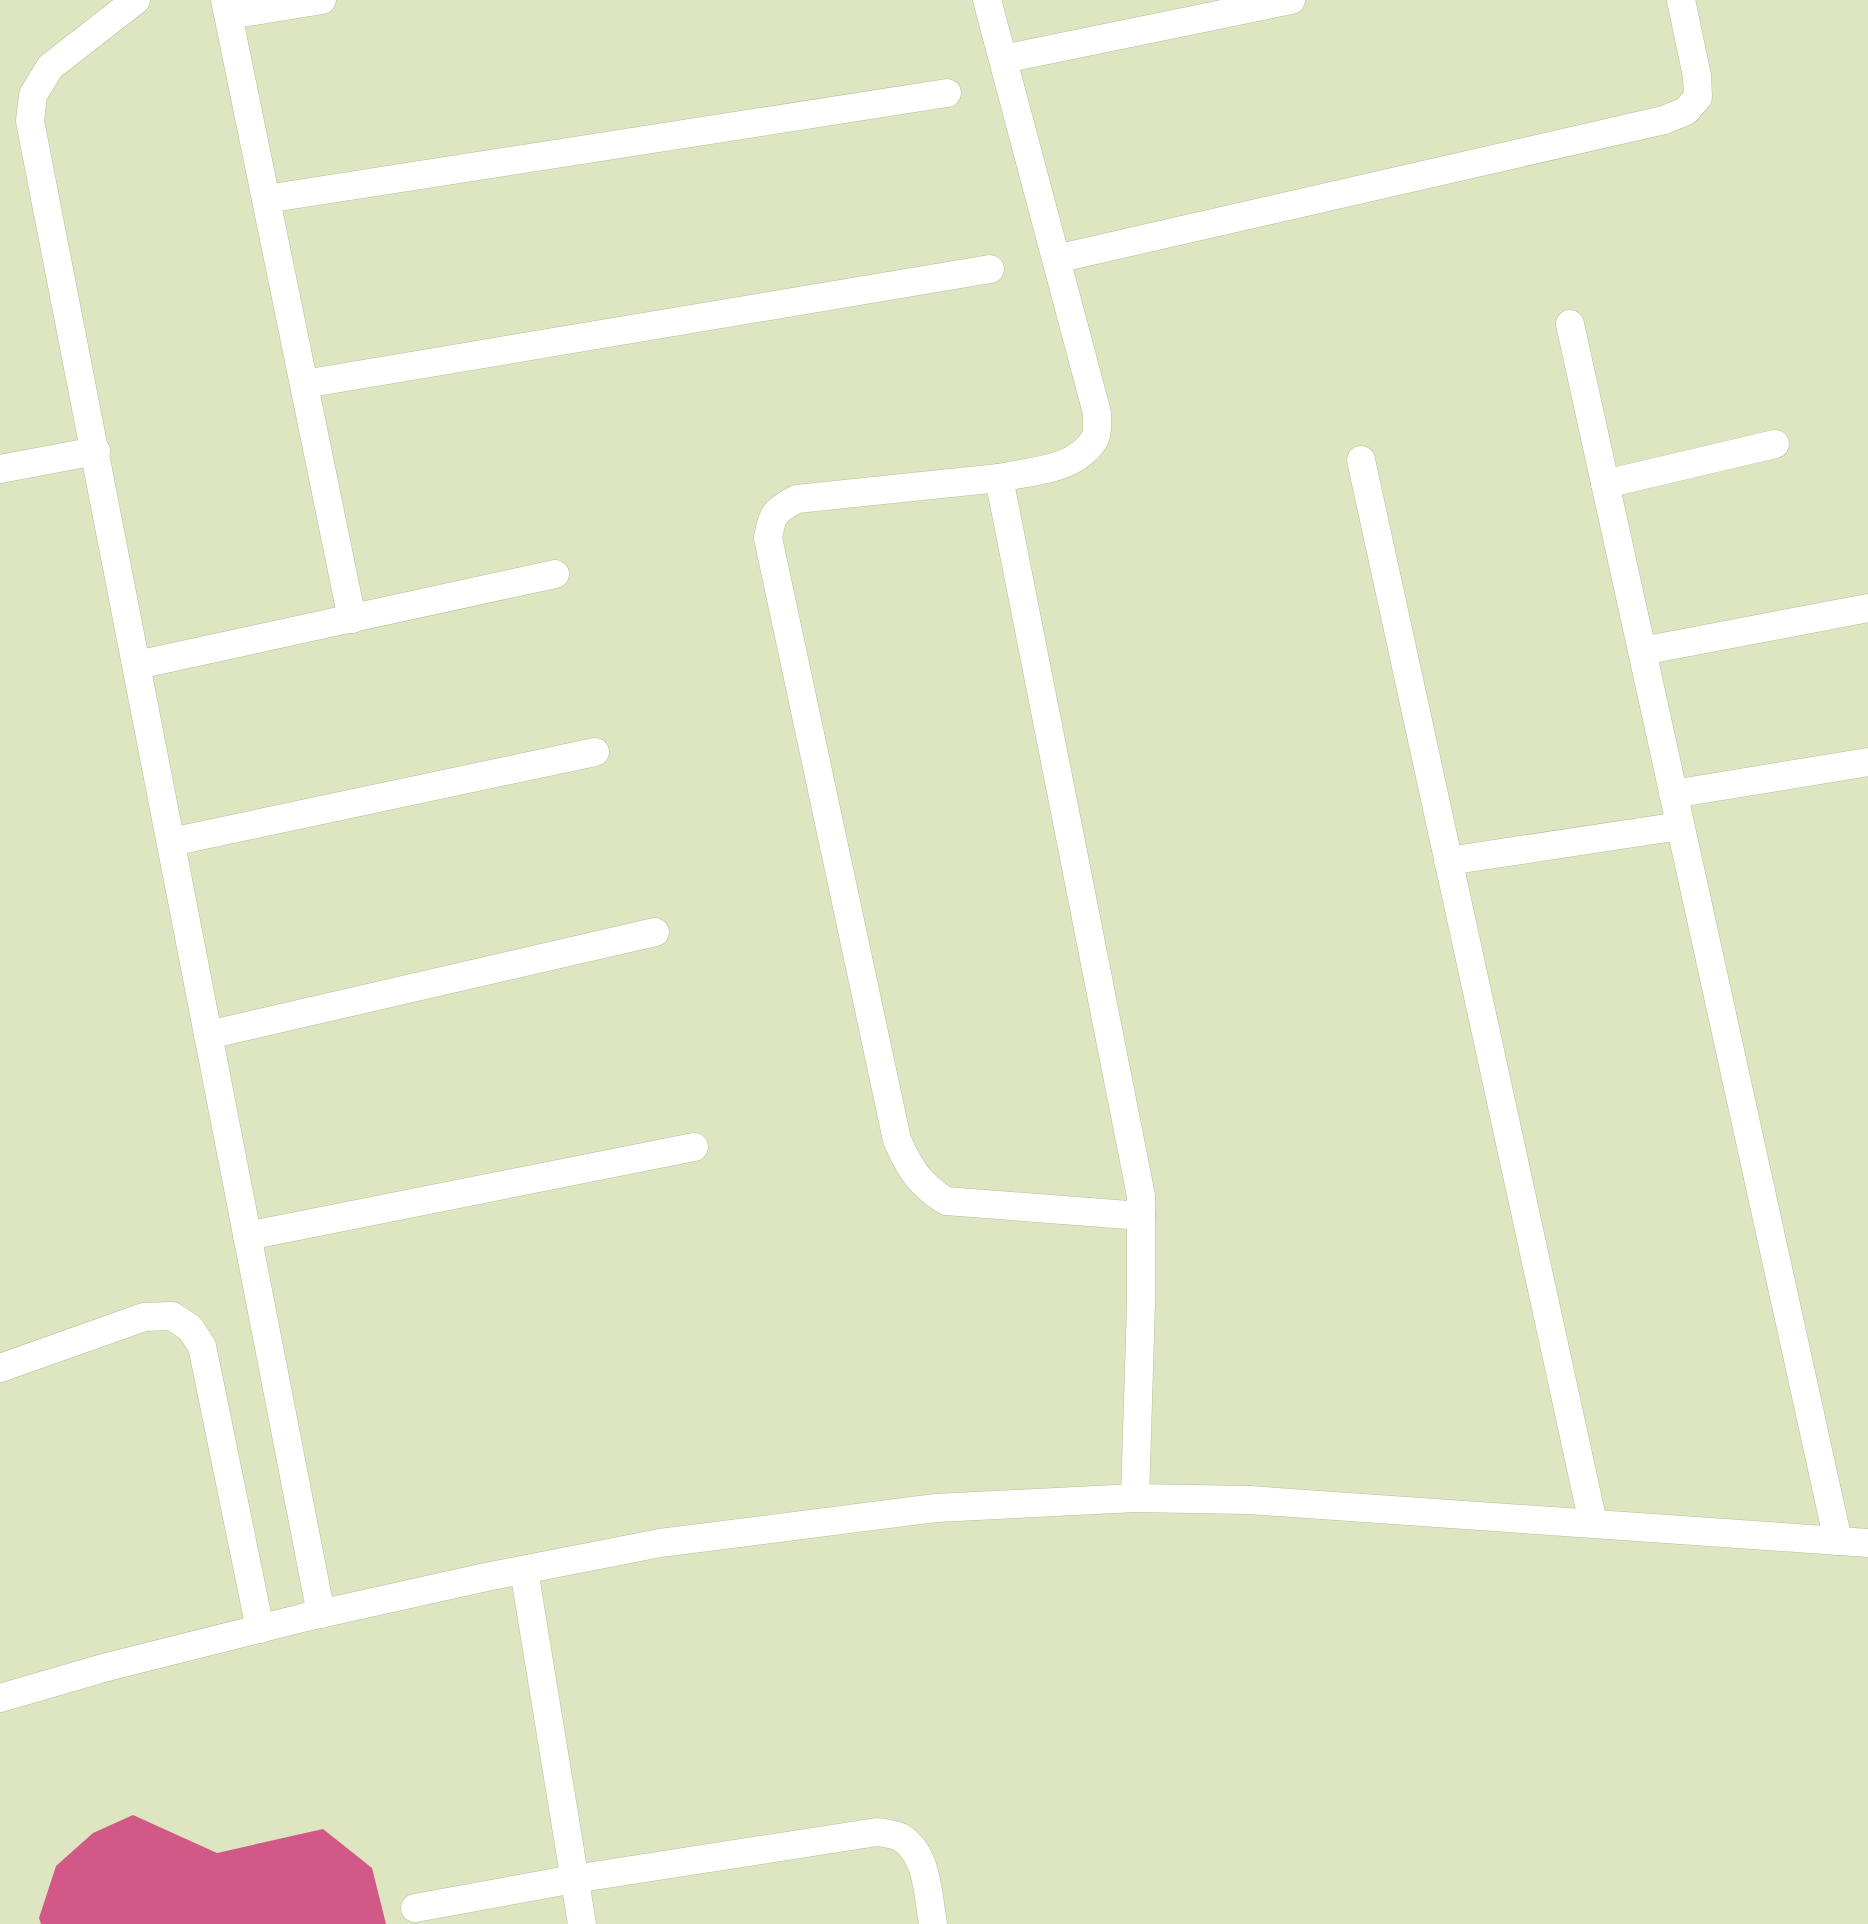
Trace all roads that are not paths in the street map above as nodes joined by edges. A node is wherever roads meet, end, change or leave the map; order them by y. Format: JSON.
{"nodes":[{"id":1,"x":136,"y":0,"type":"edge"},
{"id":2,"x":322,"y":0,"type":"edge"},
{"id":3,"x":987,"y":0,"type":"edge"},
{"id":4,"x":1291,"y":0,"type":"edge"},
{"id":5,"x":1681,"y":0,"type":"edge"},
{"id":6,"x":227,"y":8,"type":"edge"},
{"id":7,"x":1003,"y":59,"type":"junction"},
{"id":8,"x":947,"y":93,"type":"dead end"},
{"id":9,"x":266,"y":199,"type":"junction"},
{"id":10,"x":1056,"y":259,"type":"junction"},
{"id":11,"x":990,"y":269,"type":"dead end"},
{"id":12,"x":1570,"y":324,"type":"dead end"},
{"id":13,"x":304,"y":384,"type":"junction"},
{"id":14,"x":1775,"y":444,"type":"dead end"},
{"id":15,"x":96,"y":451,"type":"junction"},
{"id":16,"x":1360,"y":460,"type":"dead end"},
{"id":17,"x":0,"y":470,"type":"edge"},
{"id":18,"x":999,"y":478,"type":"junction"},
{"id":19,"x":1605,"y":484,"type":"junction"},
{"id":20,"x":555,"y":574,"type":"dead end"},
{"id":21,"x":1868,"y":608,"type":"edge"},
{"id":22,"x":352,"y":619,"type":"junction"},
{"id":23,"x":1642,"y":652,"type":"junction"},
{"id":24,"x":137,"y":665,"type":"junction"},
{"id":25,"x":595,"y":752,"type":"dead end"},
{"id":26,"x":1868,"y":762,"type":"edge"},
{"id":27,"x":1673,"y":794,"type":"junction"},
{"id":28,"x":1680,"y":826,"type":"junction"},
{"id":29,"x":171,"y":842,"type":"junction"},
{"id":30,"x":1448,"y":861,"type":"junction"},
{"id":31,"x":655,"y":932,"type":"dead end"},
{"id":32,"x":208,"y":1035,"type":"junction"},
{"id":33,"x":694,"y":1147,"type":"dead end"},
{"id":34,"x":1141,"y":1216,"type":"junction"},
{"id":35,"x":247,"y":1236,"type":"junction"},
{"id":36,"x":0,"y":1368,"type":"edge"},
{"id":37,"x":1135,"y":1498,"type":"junction"},
{"id":38,"x":1593,"y":1523,"type":"junction"},
{"id":39,"x":1838,"y":1541,"type":"junction"},
{"id":40,"x":1868,"y":1543,"type":"edge"},
{"id":41,"x":524,"y":1570,"type":"junction"},
{"id":42,"x":321,"y":1614,"type":"junction"},
{"id":43,"x":260,"y":1629,"type":"junction"},
{"id":44,"x":0,"y":1698,"type":"edge"},
{"id":45,"x":574,"y":1879,"type":"junction"},
{"id":46,"x":415,"y":1908,"type":"dead end"},
{"id":47,"x":582,"y":1924,"type":"edge"},
{"id":48,"x":933,"y":1924,"type":"edge"}],
"edges":[{"from":1,"to":15,"type":"street"},
{"from":2,"to":6,"type":"street"},
{"from":3,"to":7,"type":"street"},
{"from":4,"to":7,"type":"street"},
{"from":5,"to":10,"type":"street"},
{"from":6,"to":9,"type":"street"},
{"from":7,"to":10,"type":"street"},
{"from":8,"to":9,"type":"street"},
{"from":9,"to":13,"type":"street"},
{"from":10,"to":18,"type":"street"},
{"from":11,"to":13,"type":"street"},
{"from":12,"to":19,"type":"street"},
{"from":13,"to":22,"type":"street"},
{"from":14,"to":19,"type":"street"},
{"from":15,"to":17,"type":"street"},
{"from":15,"to":24,"type":"street"},
{"from":16,"to":30,"type":"street"},
{"from":18,"to":34,"type":"street"},
{"from":18,"to":34,"type":"street"},
{"from":19,"to":23,"type":"street"},
{"from":20,"to":22,"type":"street"},
{"from":21,"to":23,"type":"street"},
{"from":22,"to":24,"type":"street"},
{"from":23,"to":27,"type":"street"},
{"from":24,"to":29,"type":"street"},
{"from":25,"to":29,"type":"street"},
{"from":26,"to":27,"type":"street"},
{"from":27,"to":28,"type":"street"},
{"from":28,"to":30,"type":"street"},
{"from":28,"to":39,"type":"street"},
{"from":29,"to":32,"type":"street"},
{"from":30,"to":38,"type":"street"},
{"from":31,"to":32,"type":"street"},
{"from":32,"to":35,"type":"street"},
{"from":33,"to":35,"type":"street"},
{"from":34,"to":37,"type":"street"},
{"from":35,"to":42,"type":"street"},
{"from":36,"to":43,"type":"street"},
{"from":37,"to":38,"type":"street"},
{"from":37,"to":41,"type":"street"},
{"from":38,"to":39,"type":"street"},
{"from":39,"to":40,"type":"street"},
{"from":41,"to":42,"type":"street"},
{"from":41,"to":45,"type":"street"},
{"from":42,"to":43,"type":"street"},
{"from":43,"to":44,"type":"street"},
{"from":45,"to":46,"type":"street"},
{"from":45,"to":47,"type":"street"},
{"from":45,"to":48,"type":"street"}]}
